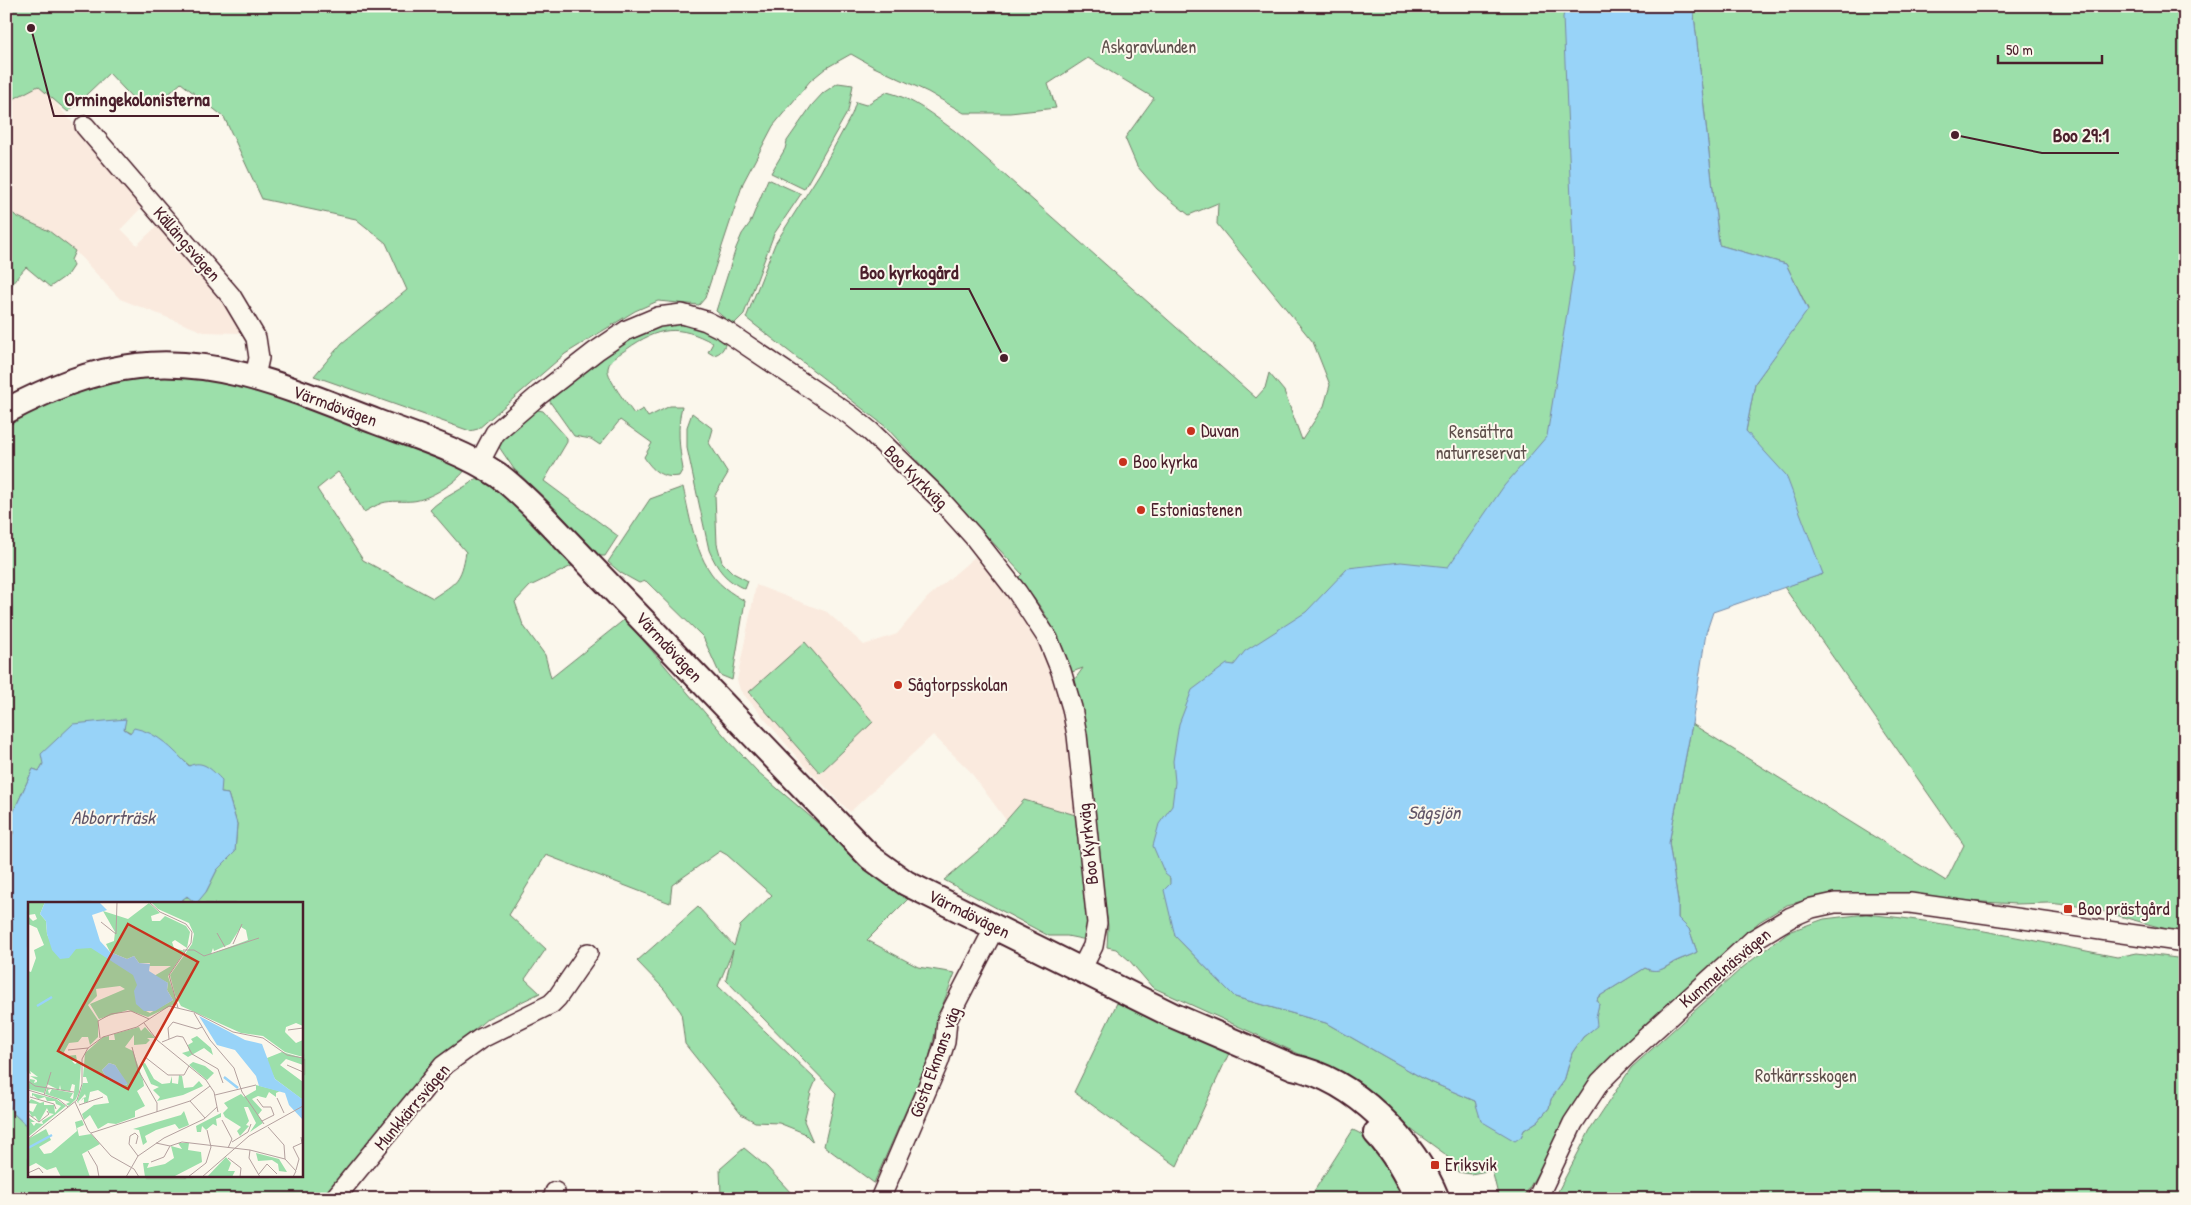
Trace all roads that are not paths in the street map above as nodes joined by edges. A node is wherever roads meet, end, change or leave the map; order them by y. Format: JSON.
{"nodes":[{"id":1,"x":85,"y":126,"type":"dead end"},
{"id":2,"x":255,"y":376,"type":"junction"},
{"id":3,"x":6,"y":411,"type":"edge"},
{"id":4,"x":478,"y":465,"type":"junction"},
{"id":5,"x":995,"y":927,"type":"junction"},
{"id":6,"x":2185,"y":942,"type":"edge"},
{"id":7,"x":588,"y":953,"type":"dead end"},
{"id":8,"x":1081,"y":970,"type":"junction"},
{"id":9,"x":1293,"y":1067,"type":"junction"},
{"id":10,"x":334,"y":1199,"type":"edge"},
{"id":11,"x":880,"y":1199,"type":"edge"},
{"id":12,"x":1418,"y":1199,"type":"edge"},
{"id":13,"x":1437,"y":1199,"type":"edge"},
{"id":14,"x":1537,"y":1199,"type":"edge"}],
"edges":[{"from":1,"to":2,"type":"street","name":"Källängsvägen"},
{"from":2,"to":3,"type":"main road","name":"Värmdövägen"},
{"from":2,"to":4,"type":"main road","name":"Värmdövägen"},
{"from":4,"to":5,"type":"main road","name":"Värmdövägen"},
{"from":4,"to":8,"type":"street","name":"Boo Kyrkväg"},
{"from":5,"to":8,"type":"main road","name":"Värmdövägen"},
{"from":5,"to":11,"type":"street","name":"Gösta Ekmans väg"},
{"from":6,"to":14,"type":"street","name":"Kummelnäsvägen"},
{"from":7,"to":10,"type":"street","name":"Munkkärrsvägen"},
{"from":8,"to":9,"type":"main road","name":"Värmdövägen"},
{"from":9,"to":12,"type":"main road","name":"Värmdövägen"},
{"from":9,"to":13,"type":"main road","name":"Värmdövägen"}]}
